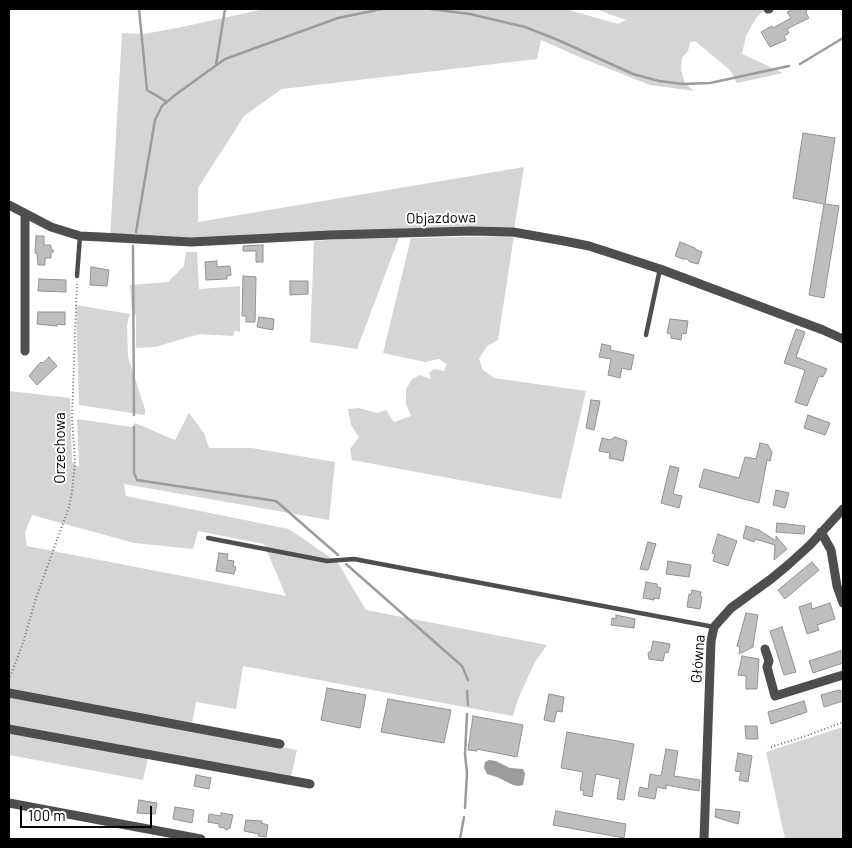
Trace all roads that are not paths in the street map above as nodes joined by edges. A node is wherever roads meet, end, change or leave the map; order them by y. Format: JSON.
{"nodes":[{"id":1,"x":9,"y":205,"type":"edge"},
{"id":2,"x":25,"y":215,"type":"junction"},
{"id":3,"x":80,"y":236,"type":"junction"},
{"id":4,"x":660,"y":269,"type":"junction"},
{"id":5,"x":78,"y":276,"type":"road end"},
{"id":6,"x":646,"y":336,"type":"dead end"},
{"id":7,"x":843,"y":339,"type":"edge"},
{"id":8,"x":25,"y":351,"type":"dead end"},
{"id":9,"x":843,"y":509,"type":"edge"},
{"id":10,"x":821,"y":532,"type":"junction"},
{"id":11,"x":208,"y":538,"type":"dead end"},
{"id":12,"x":843,"y":603,"type":"edge"},
{"id":13,"x":714,"y":626,"type":"junction"},
{"id":14,"x":765,"y":649,"type":"dead end"},
{"id":15,"x":843,"y":675,"type":"edge"},
{"id":16,"x":9,"y":693,"type":"edge"},
{"id":17,"x":9,"y":729,"type":"edge"},
{"id":18,"x":280,"y":744,"type":"dead end"},
{"id":19,"x":310,"y":784,"type":"dead end"},
{"id":20,"x":9,"y":803,"type":"edge"},
{"id":21,"x":201,"y":839,"type":"edge"},
{"id":22,"x":704,"y":839,"type":"edge"}],
"edges":[{"from":1,"to":2,"type":"street","name":"Objazdowa"},
{"from":2,"to":3,"type":"street","name":"Objazdowa"},
{"from":2,"to":8,"type":"street"},
{"from":3,"to":4,"type":"street","name":"Objazdowa"},
{"from":3,"to":5,"type":"lane"},
{"from":4,"to":6,"type":"lane"},
{"from":4,"to":7,"type":"street","name":"Objazdowa"},
{"from":9,"to":10,"type":"street","name":"Główna"},
{"from":10,"to":12,"type":"street"},
{"from":10,"to":13,"type":"street","name":"Główna"},
{"from":11,"to":13,"type":"lane"},
{"from":13,"to":22,"type":"street","name":"Główna"},
{"from":14,"to":15,"type":"street"},
{"from":16,"to":18,"type":"street"},
{"from":17,"to":19,"type":"street"},
{"from":20,"to":21,"type":"street"}]}
